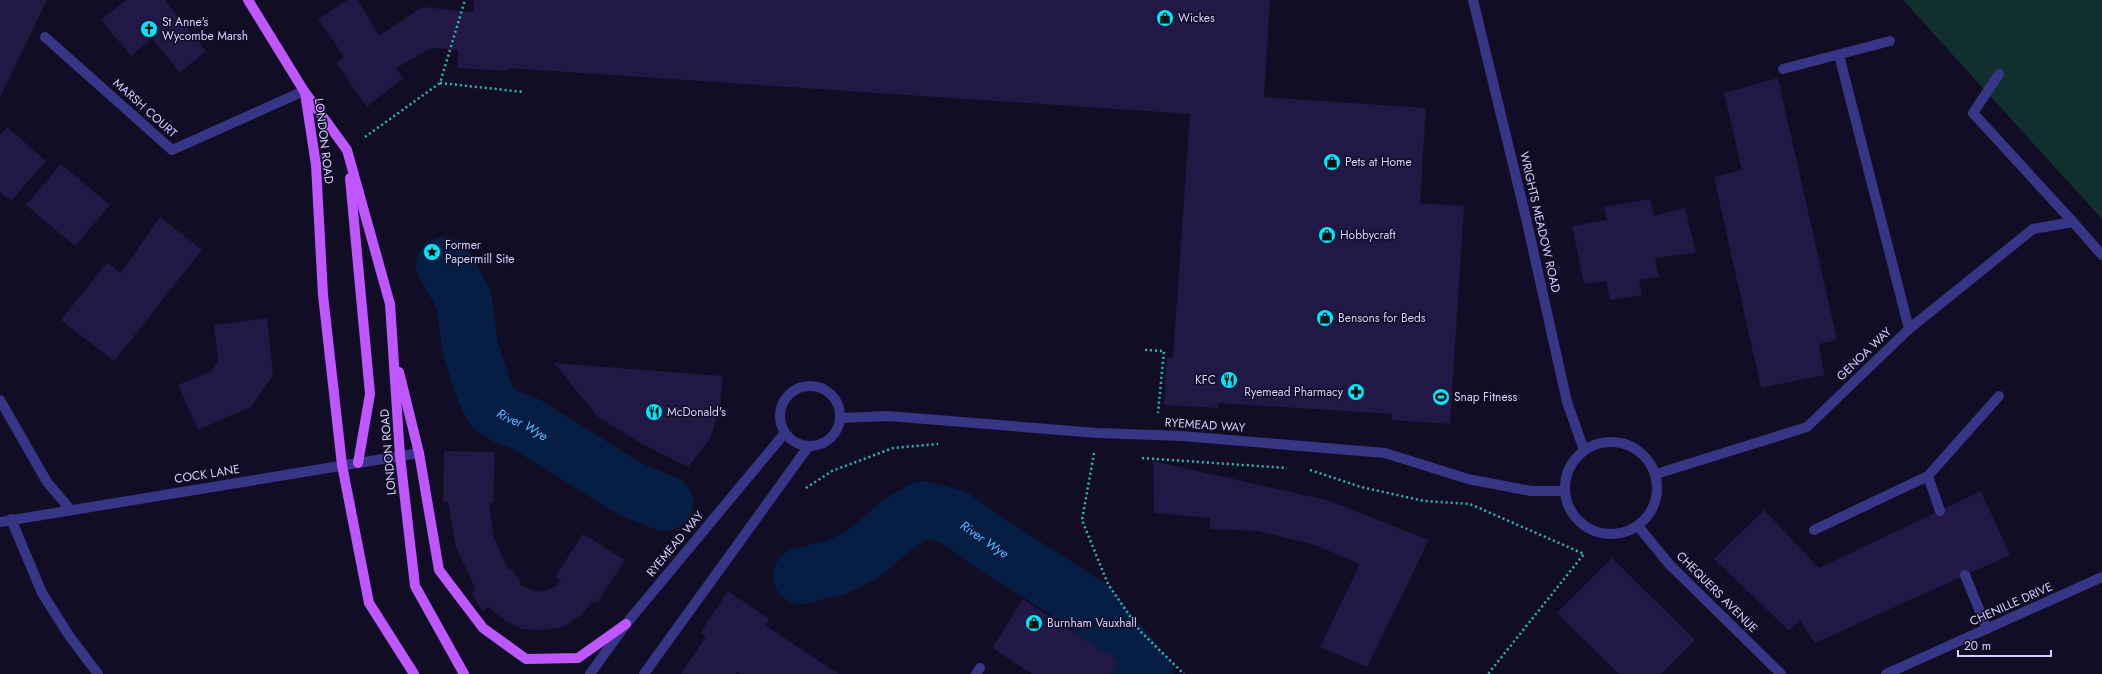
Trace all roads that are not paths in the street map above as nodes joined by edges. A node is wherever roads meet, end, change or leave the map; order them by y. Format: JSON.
{"nodes":[{"id":1,"x":248,"y":0,"type":"edge"},
{"id":2,"x":1473,"y":0,"type":"edge"},
{"id":3,"x":46,"y":37,"type":"dead end"},
{"id":4,"x":1890,"y":41,"type":"dead end"},
{"id":5,"x":1839,"y":54,"type":"junction"},
{"id":6,"x":1783,"y":69,"type":"dead end"},
{"id":7,"x":1999,"y":74,"type":"dead end"},
{"id":8,"x":304,"y":91,"type":"junction"},
{"id":9,"x":347,"y":150,"type":"junction"},
{"id":10,"x":2073,"y":222,"type":"junction"},
{"id":11,"x":2102,"y":255,"type":"edge"},
{"id":12,"x":1909,"y":329,"type":"junction"},
{"id":13,"x":393,"y":344,"type":"junction"},
{"id":14,"x":1999,"y":396,"type":"dead end"},
{"id":15,"x":0,"y":400,"type":"edge"},
{"id":16,"x":841,"y":418,"type":"junction"},
{"id":17,"x":784,"y":434,"type":"junction"},
{"id":18,"x":808,"y":447,"type":"junction"},
{"id":19,"x":1584,"y":450,"type":"junction"},
{"id":20,"x":419,"y":453,"type":"junction"},
{"id":21,"x":400,"y":456,"type":"junction"},
{"id":22,"x":358,"y":463,"type":"junction"},
{"id":23,"x":342,"y":465,"type":"junction"},
{"id":24,"x":1656,"y":474,"type":"junction"},
{"id":25,"x":1928,"y":476,"type":"junction"},
{"id":26,"x":1563,"y":491,"type":"junction"},
{"id":27,"x":70,"y":509,"type":"junction"},
{"id":28,"x":1940,"y":510,"type":"dead end"},
{"id":29,"x":11,"y":519,"type":"junction"},
{"id":30,"x":0,"y":522,"type":"edge"},
{"id":31,"x":1638,"y":526,"type":"junction"},
{"id":32,"x":1814,"y":530,"type":"dead end"},
{"id":33,"x":1965,"y":576,"type":"dead end"},
{"id":34,"x":2102,"y":577,"type":"edge"},
{"id":35,"x":626,"y":624,"type":"junction"},
{"id":36,"x":1987,"y":629,"type":"junction"},
{"id":37,"x":98,"y":674,"type":"edge"},
{"id":38,"x":414,"y":674,"type":"edge"},
{"id":39,"x":464,"y":674,"type":"edge"},
{"id":40,"x":590,"y":674,"type":"edge"},
{"id":41,"x":644,"y":674,"type":"edge"},
{"id":42,"x":1781,"y":674,"type":"edge"},
{"id":43,"x":1886,"y":674,"type":"edge"}],
"edges":[{"from":1,"to":8,"type":"main road"},
{"from":2,"to":19,"type":"street","name":"WRIGHTS MEADOW ROAD"},
{"from":3,"to":8,"type":"street","name":"MARSH COURT"},
{"from":4,"to":5,"type":"street"},
{"from":5,"to":6,"type":"street"},
{"from":5,"to":12,"type":"street"},
{"from":7,"to":10,"type":"street"},
{"from":8,"to":9,"type":"main road","name":"LONDON ROAD"},
{"from":8,"to":23,"type":"main road","name":"LONDON ROAD"},
{"from":9,"to":13,"type":"main road","name":"LONDON ROAD"},
{"from":9,"to":22,"type":"main road"},
{"from":10,"to":11,"type":"street"},
{"from":10,"to":12,"type":"street","name":"GENOA WAY"},
{"from":12,"to":24,"type":"street","name":"GENOA WAY"},
{"from":13,"to":20,"type":"main road"},
{"from":13,"to":21,"type":"main road","name":"LONDON ROAD"},
{"from":14,"to":25,"type":"street"},
{"from":15,"to":27,"type":"street"},
{"from":16,"to":17,"type":"street"},
{"from":16,"to":18,"type":"street"},
{"from":16,"to":26,"type":"street","name":"RYEMEAD WAY"},
{"from":17,"to":18,"type":"street"},
{"from":17,"to":35,"type":"street","name":"RYEMEAD WAY"},
{"from":18,"to":41,"type":"street"},
{"from":19,"to":24,"type":"street"},
{"from":19,"to":26,"type":"street"},
{"from":20,"to":21,"type":"street","name":"COCK LANE"},
{"from":20,"to":35,"type":"main road"},
{"from":21,"to":22,"type":"street","name":"COCK LANE"},
{"from":21,"to":39,"type":"main road","name":"LONDON ROAD"},
{"from":22,"to":23,"type":"street","name":"COCK LANE"},
{"from":23,"to":27,"type":"street","name":"COCK LANE"},
{"from":23,"to":38,"type":"main road","name":"LONDON ROAD"},
{"from":24,"to":31,"type":"street"},
{"from":25,"to":28,"type":"street"},
{"from":25,"to":32,"type":"street"},
{"from":26,"to":31,"type":"street"},
{"from":27,"to":29,"type":"street","name":"COCK LANE"},
{"from":29,"to":30,"type":"street","name":"COCK LANE"},
{"from":29,"to":37,"type":"street"},
{"from":31,"to":42,"type":"street","name":"CHEQUERS AVENUE"},
{"from":33,"to":36,"type":"street"},
{"from":34,"to":36,"type":"street","name":"CHENILLE DRIVE"},
{"from":35,"to":40,"type":"street","name":"RYEMEAD WAY"},
{"from":36,"to":43,"type":"street","name":"CHENILLE DRIVE"}]}
